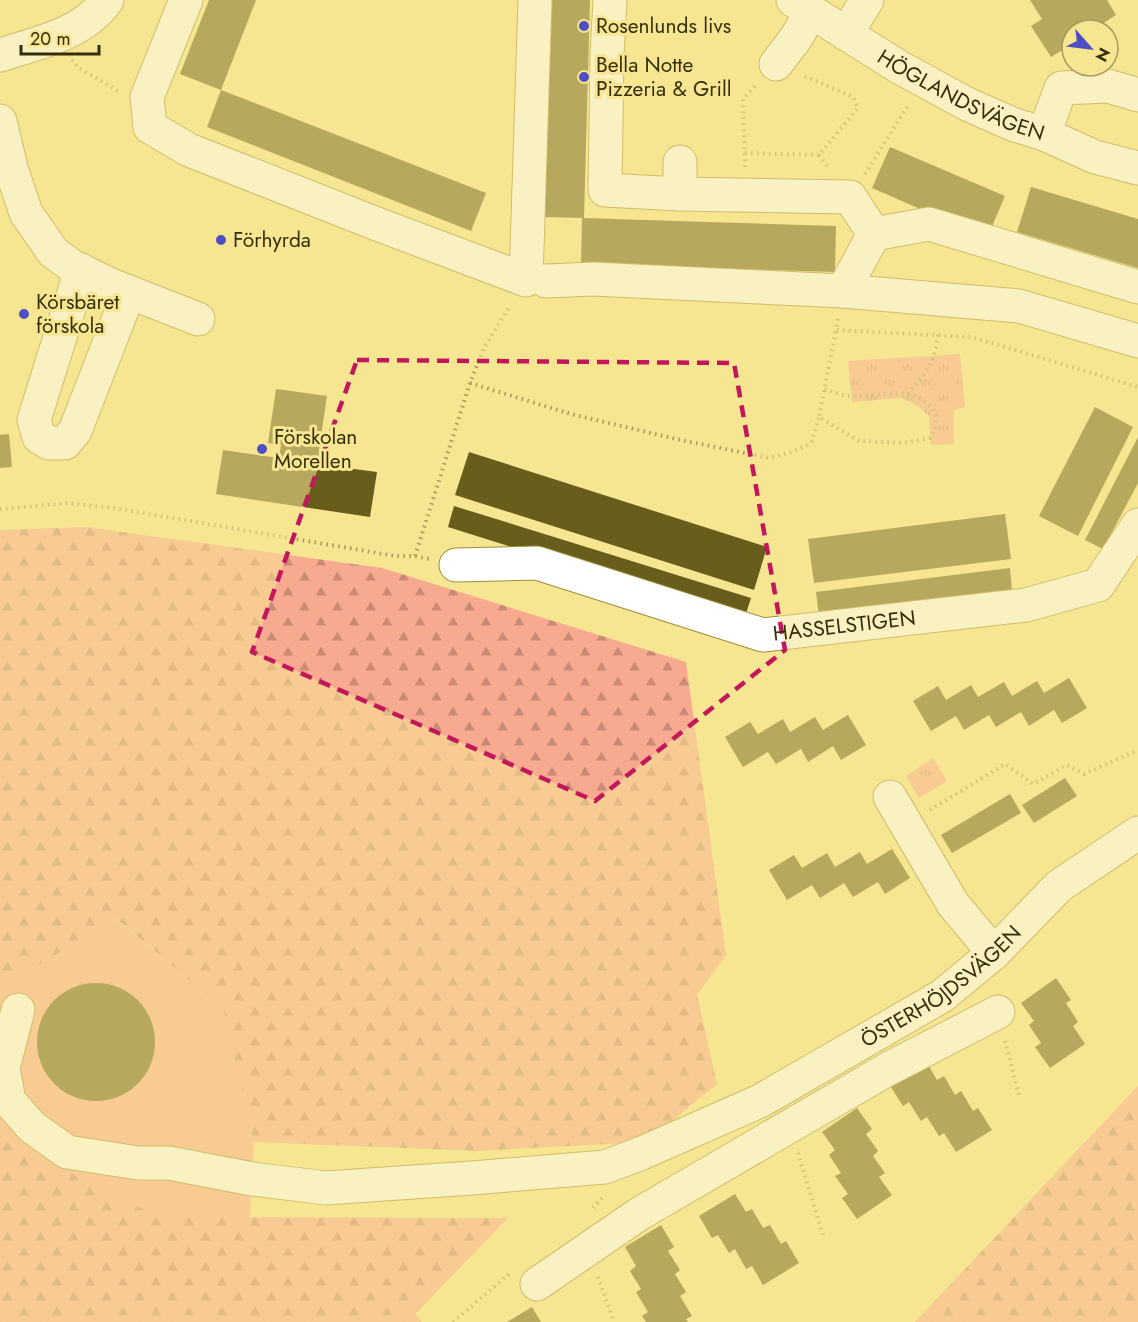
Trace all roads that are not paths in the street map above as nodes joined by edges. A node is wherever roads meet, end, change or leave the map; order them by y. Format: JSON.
{"nodes":[{"id":1,"x":107,"y":0,"type":"edge"},
{"id":2,"x":186,"y":0,"type":"edge"},
{"id":3,"x":535,"y":0,"type":"edge"},
{"id":4,"x":610,"y":0,"type":"edge"},
{"id":5,"x":867,"y":0,"type":"edge"},
{"id":6,"x":799,"y":3,"type":"edge"},
{"id":7,"x":846,"y":34,"type":"junction"},
{"id":8,"x":0,"y":55,"type":"edge"},
{"id":9,"x":776,"y":64,"type":"road end"},
{"id":10,"x":1138,"y":95,"type":"edge"},
{"id":11,"x":0,"y":121,"type":"edge"},
{"id":12,"x":1044,"y":134,"type":"junction"},
{"id":13,"x":680,"y":162,"type":"dead end"},
{"id":14,"x":1138,"y":168,"type":"edge"},
{"id":15,"x":680,"y":194,"type":"junction"},
{"id":16,"x":874,"y":234,"type":"junction"},
{"id":17,"x":81,"y":270,"type":"junction"},
{"id":18,"x":536,"y":280,"type":"junction"},
{"id":19,"x":1138,"y":287,"type":"edge"},
{"id":20,"x":843,"y":291,"type":"junction"},
{"id":21,"x":129,"y":292,"type":"junction"},
{"id":22,"x":198,"y":319,"type":"dead end"},
{"id":23,"x":1138,"y":341,"type":"edge"},
{"id":24,"x":1138,"y":525,"type":"edge"},
{"id":25,"x":456,"y":565,"type":"road end"},
{"id":26,"x":890,"y":797,"type":"dead end"},
{"id":27,"x":1138,"y":833,"type":"edge"},
{"id":28,"x":994,"y":953,"type":"junction"},
{"id":29,"x":18,"y":1010,"type":"dead end"},
{"id":30,"x":998,"y":1012,"type":"road end"},
{"id":31,"x":760,"y":1101,"type":"junction"},
{"id":32,"x":783,"y":1131,"type":"junction"},
{"id":33,"x":537,"y":1284,"type":"dead end"}],
"edges":[{"from":1,"to":8,"type":"street"},
{"from":2,"to":18,"type":"street"},
{"from":3,"to":18,"type":"street"},
{"from":4,"to":15,"type":"street"},
{"from":5,"to":7,"type":"street"},
{"from":6,"to":7,"type":"street","name":"HÖGLANDSVÄGEN"},
{"from":6,"to":9,"type":"street"},
{"from":7,"to":12,"type":"street","name":"HÖGLANDSVÄGEN"},
{"from":10,"to":12,"type":"street"},
{"from":11,"to":17,"type":"street"},
{"from":12,"to":14,"type":"street","name":"HÖGLANDSVÄGEN"},
{"from":13,"to":15,"type":"street"},
{"from":15,"to":16,"type":"street"},
{"from":16,"to":19,"type":"street"},
{"from":16,"to":20,"type":"street"},
{"from":17,"to":21,"type":"street"},
{"from":17,"to":21,"type":"street"},
{"from":18,"to":20,"type":"street"},
{"from":20,"to":23,"type":"street"},
{"from":21,"to":22,"type":"street"},
{"from":24,"to":25,"type":"street","name":"HASSELSTIGEN"},
{"from":26,"to":28,"type":"street"},
{"from":27,"to":28,"type":"street","name":"ÖSTERHÖJDSVÄGEN"},
{"from":28,"to":31,"type":"street","name":"ÖSTERHÖJDSVÄGEN"},
{"from":29,"to":31,"type":"street","name":"ÖSTERHÖJDSVÄGEN"},
{"from":30,"to":32,"type":"street","name":"ÖSTERHÖJDSVÄGEN"},
{"from":31,"to":32,"type":"street"},
{"from":32,"to":33,"type":"street","name":"ÖSTERHÖJDSVÄGEN"}]}
